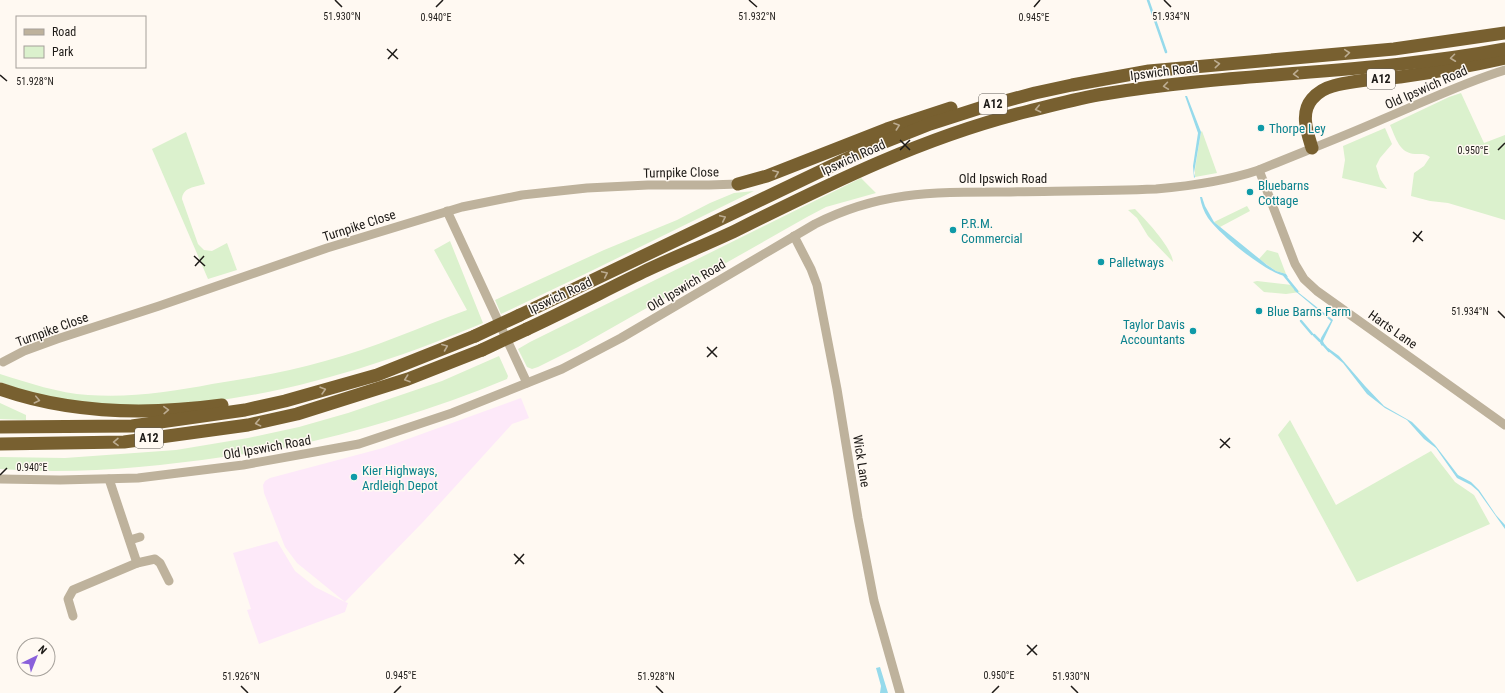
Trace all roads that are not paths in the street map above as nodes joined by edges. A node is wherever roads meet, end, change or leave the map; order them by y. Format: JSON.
{"nodes":[{"id":1,"x":1505,"y":33,"type":"edge"},
{"id":2,"x":1505,"y":49,"type":"edge"},
{"id":3,"x":1505,"y":58,"type":"edge"},
{"id":4,"x":1505,"y":70,"type":"edge"},
{"id":5,"x":1149,"y":72,"type":"junction"},
{"id":6,"x":1312,"y":148,"type":"junction"},
{"id":7,"x":1259,"y":170,"type":"junction"},
{"id":8,"x":738,"y":184,"type":"joint"},
{"id":9,"x":447,"y":211,"type":"junction"},
{"id":10,"x":794,"y":236,"type":"junction"},
{"id":11,"x":3,"y":362,"type":"dead end"},
{"id":12,"x":527,"y":383,"type":"junction"},
{"id":13,"x":0,"y":389,"type":"edge"},
{"id":14,"x":285,"y":401,"type":"junction"},
{"id":15,"x":1505,"y":425,"type":"edge"},
{"id":16,"x":0,"y":427,"type":"edge"},
{"id":17,"x":0,"y":444,"type":"edge"},
{"id":18,"x":0,"y":479,"type":"edge"},
{"id":19,"x":109,"y":479,"type":"junction"},
{"id":20,"x":116,"y":500,"type":"junction"},
{"id":21,"x":107,"y":503,"type":"dead end"},
{"id":22,"x":140,"y":536,"type":"dead end"},
{"id":23,"x":130,"y":540,"type":"junction"},
{"id":24,"x":137,"y":563,"type":"junction"},
{"id":25,"x":169,"y":581,"type":"dead end"},
{"id":26,"x":73,"y":616,"type":"dead end"},
{"id":27,"x":900,"y":693,"type":"edge"}],
"edges":[{"from":5,"to":1,"type":"highway","name":"Ipswich Road","number":"A12","one_way":true},
{"from":2,"to":17,"type":"highway","name":"Ipswich Road","number":"A12","one_way":true,"bridge":true},
{"from":3,"to":6,"type":"highway","number":"A12"},
{"from":4,"to":6,"type":"street","name":"Old Ipswich Road"},
{"from":8,"to":5,"type":"highway","number":"A12","one_way":true},
{"from":14,"to":5,"type":"highway","name":"Ipswich Road","number":"A12","one_way":true,"bridge":true},
{"from":6,"to":7,"type":"street","name":"Old Ipswich Road"},
{"from":7,"to":10,"type":"street","name":"Old Ipswich Road"},
{"from":7,"to":15,"type":"street","name":"Harts Lane"},
{"from":8,"to":9,"type":"street","name":"Turnpike Close"},
{"from":9,"to":11,"type":"street","name":"Turnpike Close"},
{"from":9,"to":12,"type":"street"},
{"from":10,"to":12,"type":"street","name":"Old Ipswich Road"},
{"from":10,"to":27,"type":"street","name":"Wick Lane"},
{"from":12,"to":19,"type":"street","name":"Old Ipswich Road"},
{"from":13,"to":14,"type":"highway","number":"A12","one_way":true},
{"from":14,"to":16,"type":"highway","number":"A12"},
{"from":18,"to":19,"type":"street","name":"Old Ipswich Road"},
{"from":19,"to":20,"type":"street"},
{"from":20,"to":21,"type":"street"},
{"from":20,"to":23,"type":"street"},
{"from":22,"to":23,"type":"street"},
{"from":23,"to":24,"type":"street"},
{"from":24,"to":25,"type":"street"},
{"from":24,"to":26,"type":"street"}]}
